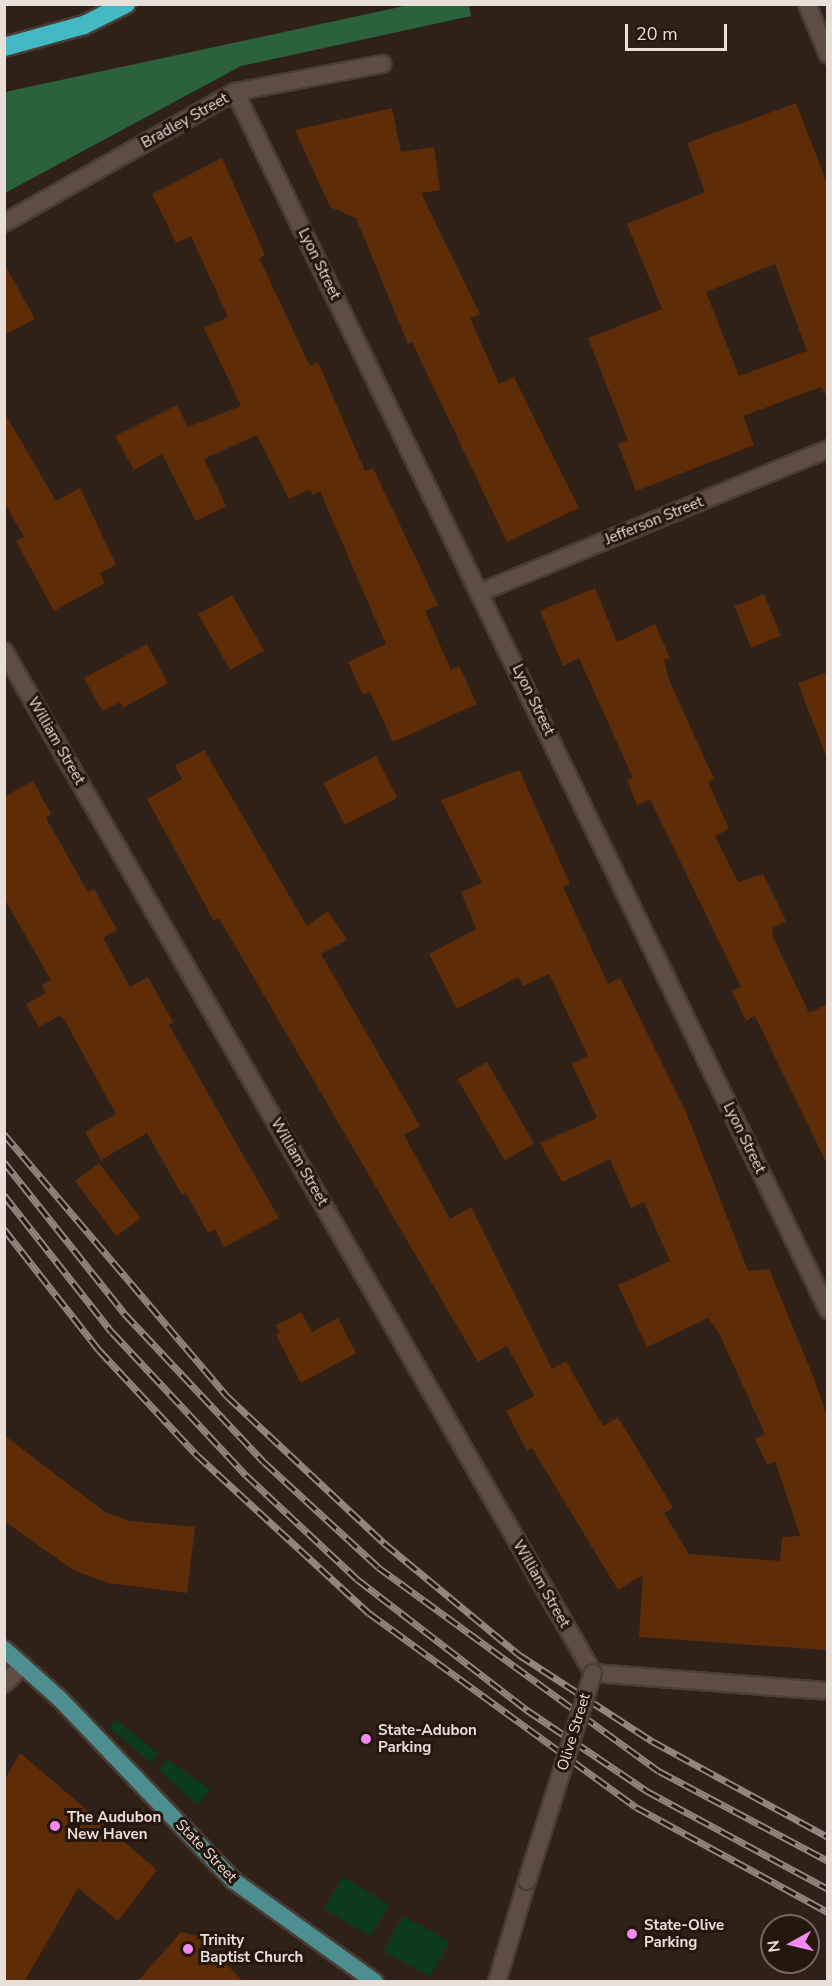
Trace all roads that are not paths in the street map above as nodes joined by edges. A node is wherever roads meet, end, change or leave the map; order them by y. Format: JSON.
{"nodes":[{"id":1,"x":126,"y":4,"type":"edge"},
{"id":2,"x":807,"y":4,"type":"edge"},
{"id":3,"x":4,"y":47,"type":"edge"},
{"id":4,"x":828,"y":55,"type":"edge"},
{"id":5,"x":382,"y":64,"type":"dead end"},
{"id":6,"x":235,"y":92,"type":"junction"},
{"id":7,"x":4,"y":223,"type":"edge"},
{"id":8,"x":828,"y":449,"type":"edge"},
{"id":9,"x":481,"y":592,"type":"junction"},
{"id":10,"x":4,"y":651,"type":"edge"},
{"id":11,"x":828,"y":1310,"type":"edge"},
{"id":12,"x":4,"y":1649,"type":"edge"},
{"id":13,"x":23,"y":1665,"type":"junction"},
{"id":14,"x":592,"y":1674,"type":"junction"},
{"id":15,"x":4,"y":1684,"type":"edge"},
{"id":16,"x":828,"y":1691,"type":"edge"},
{"id":17,"x":375,"y":1982,"type":"edge"},
{"id":18,"x":496,"y":1982,"type":"edge"}],
"edges":[{"from":1,"to":3,"type":"highway"},
{"from":2,"to":4,"type":"street"},
{"from":5,"to":6,"type":"street","name":"Bradley Street"},
{"from":6,"to":7,"type":"street","name":"Bradley Street"},
{"from":6,"to":9,"type":"street","name":"Lyon Street"},
{"from":8,"to":9,"type":"street","name":"Jefferson Street"},
{"from":9,"to":11,"type":"street","name":"Lyon Street"},
{"from":10,"to":14,"type":"street","name":"William Street"},
{"from":12,"to":13,"type":"main road","name":"State Street"},
{"from":13,"to":15,"type":"street"},
{"from":13,"to":17,"type":"main road","name":"State Street"},
{"from":14,"to":16,"type":"street","name":"Olive Street"},
{"from":14,"to":18,"type":"street","name":"Olive Street","bridge":true}]}
